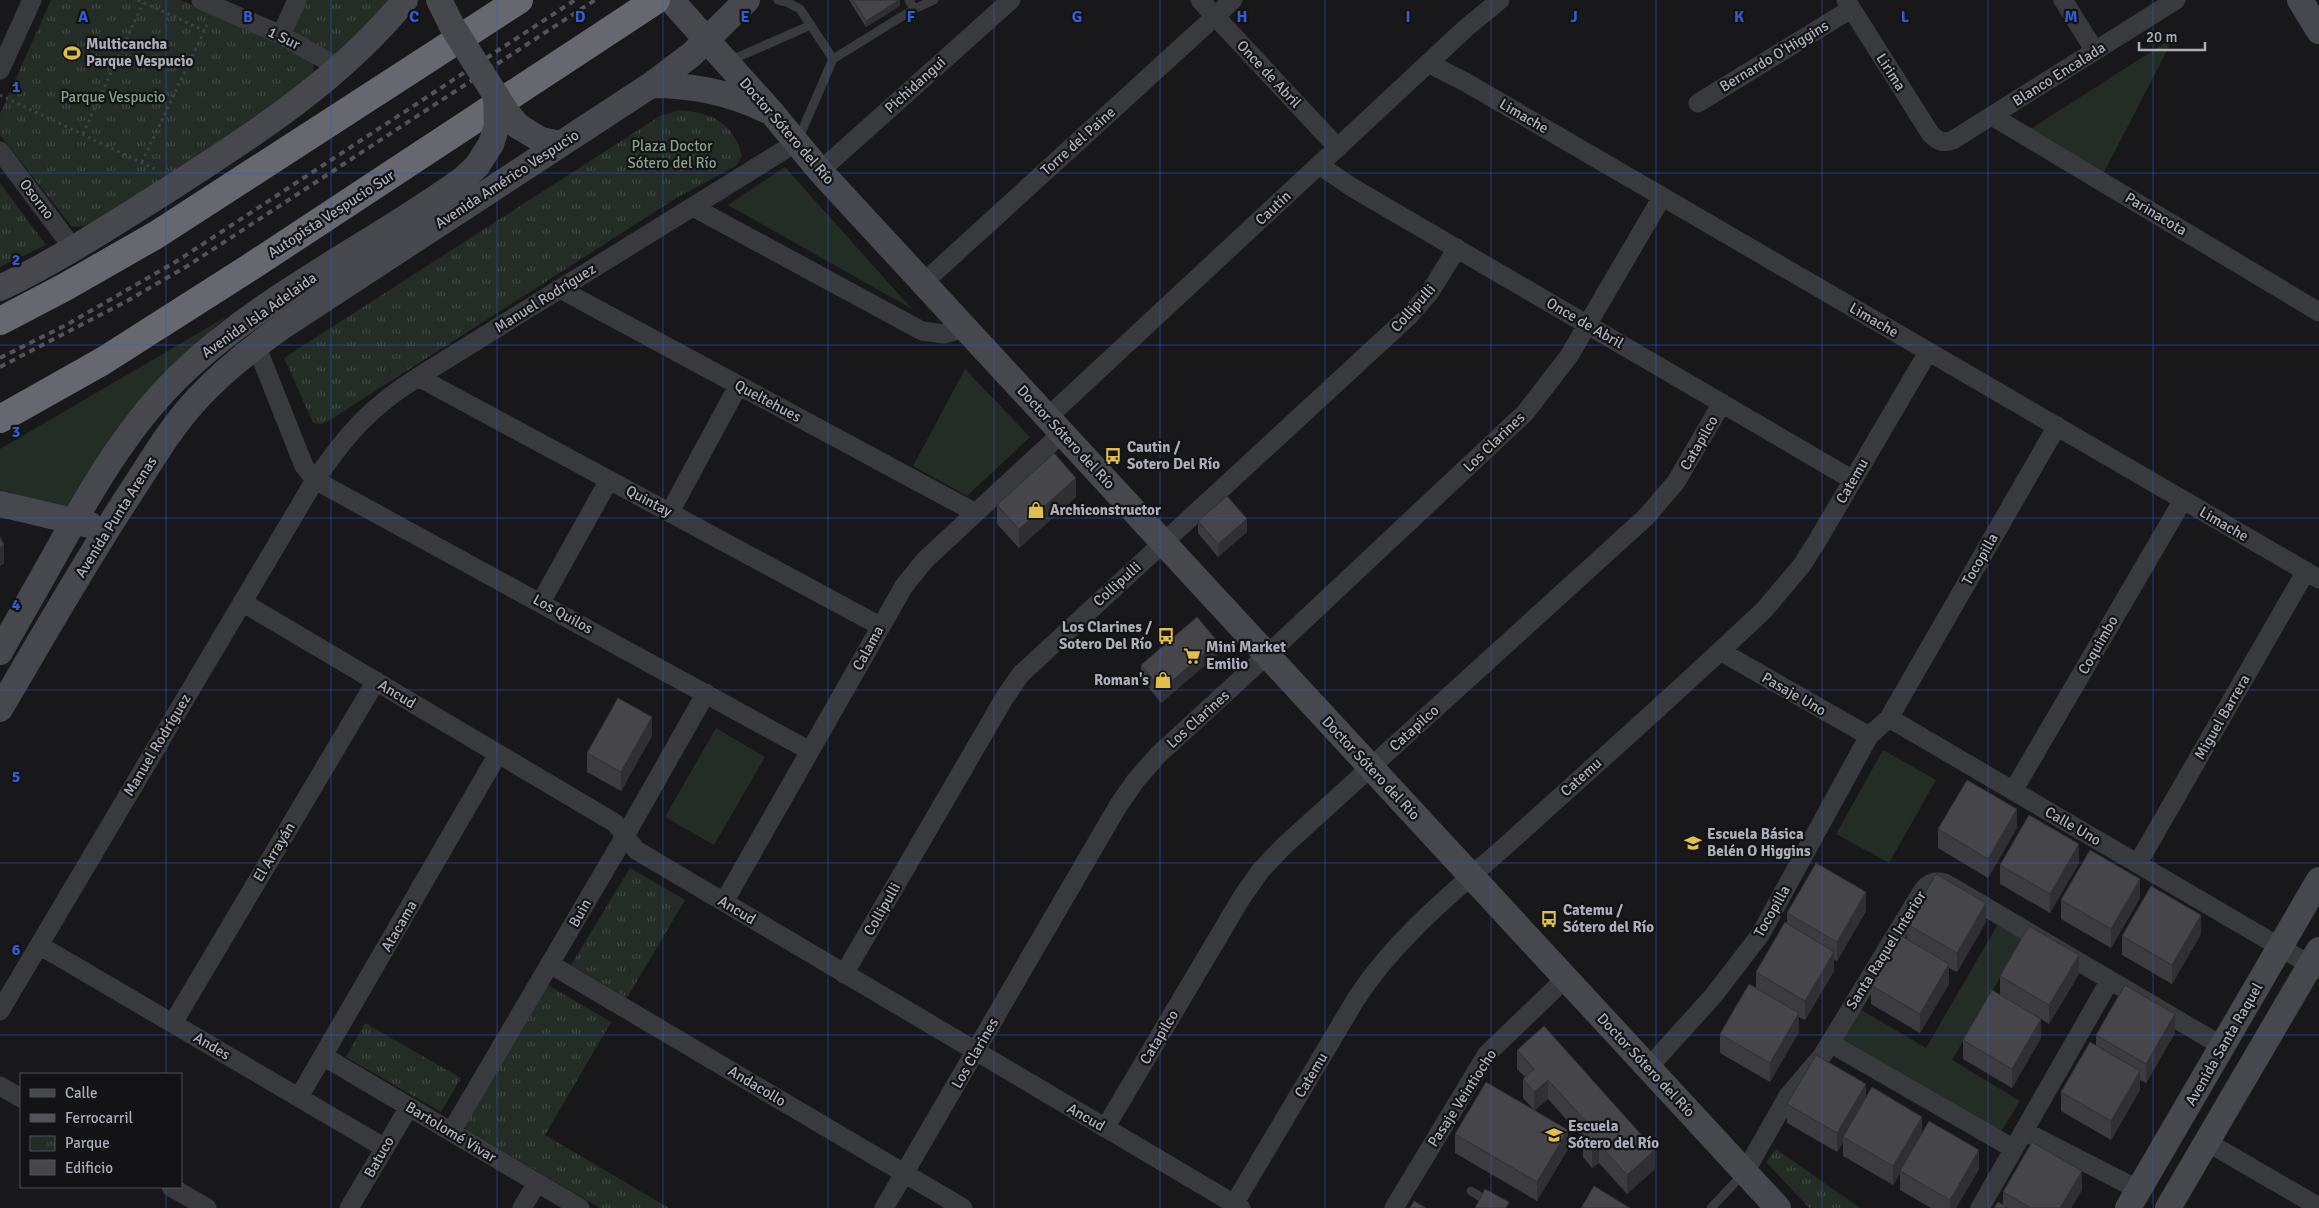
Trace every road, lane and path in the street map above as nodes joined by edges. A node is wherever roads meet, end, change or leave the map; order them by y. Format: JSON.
{"nodes":[{"id":1,"x":32,"y":0,"type":"edge"},
{"id":2,"x":138,"y":0,"type":"edge"},
{"id":3,"x":297,"y":0,"type":"edge"},
{"id":4,"x":404,"y":0,"type":"edge"},
{"id":5,"x":439,"y":0,"type":"edge"},
{"id":6,"x":519,"y":0,"type":"edge"},
{"id":7,"x":656,"y":0,"type":"edge"},
{"id":8,"x":747,"y":0,"type":"edge"},
{"id":9,"x":778,"y":0,"type":"edge"},
{"id":10,"x":909,"y":0,"type":"edge"},
{"id":11,"x":934,"y":0,"type":"edge"},
{"id":12,"x":1011,"y":0,"type":"edge"},
{"id":13,"x":1200,"y":0,"type":"edge"},
{"id":14,"x":1233,"y":0,"type":"edge"},
{"id":15,"x":1500,"y":0,"type":"edge"},
{"id":16,"x":2063,"y":0,"type":"edge"},
{"id":17,"x":2176,"y":0,"type":"edge"},
{"id":18,"x":2300,"y":0,"type":"edge"},
{"id":19,"x":144,"y":3,"type":"junction"},
{"id":20,"x":209,"y":3,"type":"edge"},
{"id":21,"x":1848,"y":4,"type":"edge"},
{"id":22,"x":678,"y":8,"type":"edge"},
{"id":23,"x":914,"y":9,"type":"junction"},
{"id":24,"x":1215,"y":16,"type":"junction"},
{"id":25,"x":812,"y":25,"type":"junction"},
{"id":26,"x":205,"y":31,"type":"junction"},
{"id":27,"x":2319,"y":31,"type":"edge"},
{"id":28,"x":281,"y":35,"type":"junction"},
{"id":29,"x":708,"y":40,"type":"junction"},
{"id":30,"x":2095,"y":51,"type":"junction"},
{"id":31,"x":833,"y":59,"type":"junction"},
{"id":32,"x":727,"y":62,"type":"junction"},
{"id":33,"x":1428,"y":63,"type":"junction"},
{"id":34,"x":338,"y":67,"type":"junction"},
{"id":35,"x":0,"y":70,"type":"edge"},
{"id":36,"x":651,"y":85,"type":"junction"},
{"id":37,"x":0,"y":94,"type":"edge"},
{"id":38,"x":496,"y":95,"type":"junction"},
{"id":39,"x":1698,"y":103,"type":"dead end"},
{"id":40,"x":773,"y":114,"type":"junction"},
{"id":41,"x":1992,"y":116,"type":"junction"},
{"id":42,"x":83,"y":134,"type":"junction"},
{"id":43,"x":1940,"y":141,"type":"joint"},
{"id":44,"x":797,"y":142,"type":"junction"},
{"id":45,"x":562,"y":144,"type":"junction"},
{"id":46,"x":1338,"y":148,"type":"junction"},
{"id":47,"x":0,"y":151,"type":"edge"},
{"id":48,"x":142,"y":162,"type":"junction"},
{"id":49,"x":1319,"y":165,"type":"junction"},
{"id":50,"x":820,"y":171,"type":"junction"},
{"id":51,"x":162,"y":172,"type":"dead end"},
{"id":52,"x":1662,"y":197,"type":"junction"},
{"id":53,"x":693,"y":207,"type":"junction"},
{"id":54,"x":73,"y":248,"type":"junction"},
{"id":55,"x":1457,"y":248,"type":"junction"},
{"id":56,"x":923,"y":283,"type":"junction"},
{"id":57,"x":0,"y":288,"type":"edge"},
{"id":58,"x":560,"y":289,"type":"junction"},
{"id":59,"x":2319,"y":312,"type":"edge"},
{"id":60,"x":0,"y":321,"type":"edge"},
{"id":61,"x":1588,"y":324,"type":"junction"},
{"id":62,"x":965,"y":328,"type":"junction"},
{"id":63,"x":256,"y":345,"type":"junction"},
{"id":64,"x":1928,"y":352,"type":"junction"},
{"id":65,"x":418,"y":377,"type":"junction"},
{"id":66,"x":738,"y":386,"type":"junction"},
{"id":67,"x":1722,"y":403,"type":"junction"},
{"id":68,"x":0,"y":419,"type":"edge"},
{"id":69,"x":1055,"y":425,"type":"junction"},
{"id":70,"x":2057,"y":426,"type":"junction"},
{"id":71,"x":315,"y":480,"type":"junction"},
{"id":72,"x":609,"y":480,"type":"junction"},
{"id":73,"x":1853,"y":480,"type":"junction"},
{"id":74,"x":2183,"y":500,"type":"junction"},
{"id":75,"x":0,"y":504,"type":"edge"},
{"id":76,"x":670,"y":512,"type":"junction"},
{"id":77,"x":976,"y":513,"type":"junction"},
{"id":78,"x":116,"y":515,"type":"junction"},
{"id":79,"x":73,"y":522,"type":"junction"},
{"id":80,"x":1163,"y":542,"type":"junction"},
{"id":81,"x":2312,"y":575,"type":"edge"},
{"id":82,"x":242,"y":602,"type":"junction"},
{"id":83,"x":542,"y":602,"type":"junction"},
{"id":84,"x":880,"y":626,"type":"junction"},
{"id":85,"x":1720,"y":651,"type":"junction"},
{"id":86,"x":0,"y":652,"type":"edge"},
{"id":87,"x":1267,"y":655,"type":"junction"},
{"id":88,"x":376,"y":681,"type":"junction"},
{"id":89,"x":706,"y":693,"type":"junction"},
{"id":90,"x":0,"y":709,"type":"edge"},
{"id":91,"x":1889,"y":718,"type":"junction"},
{"id":92,"x":1869,"y":736,"type":"junction"},
{"id":93,"x":810,"y":751,"type":"junction"},
{"id":94,"x":498,"y":754,"type":"junction"},
{"id":95,"x":1371,"y":767,"type":"junction"},
{"id":96,"x":2013,"y":791,"type":"junction"},
{"id":97,"x":625,"y":836,"type":"junction"},
{"id":98,"x":2138,"y":863,"type":"junction"},
{"id":99,"x":1472,"y":876,"type":"junction"},
{"id":100,"x":2319,"y":880,"type":"edge"},
{"id":101,"x":724,"y":902,"type":"junction"},
{"id":102,"x":39,"y":944,"type":"junction"},
{"id":103,"x":2281,"y":946,"type":"junction"},
{"id":104,"x":2316,"y":962,"type":"edge"},
{"id":105,"x":550,"y":964,"type":"junction"},
{"id":106,"x":844,"y":974,"type":"junction"},
{"id":107,"x":1566,"y":978,"type":"junction"},
{"id":108,"x":2110,"y":980,"type":"junction"},
{"id":109,"x":0,"y":1011,"type":"edge"},
{"id":110,"x":173,"y":1023,"type":"junction"},
{"id":111,"x":1830,"y":1043,"type":"junction"},
{"id":112,"x":2222,"y":1046,"type":"junction"},
{"id":113,"x":976,"y":1052,"type":"junction"},
{"id":114,"x":322,"y":1056,"type":"junction"},
{"id":115,"x":1648,"y":1068,"type":"junction"},
{"id":116,"x":0,"y":1086,"type":"edge"},
{"id":117,"x":20,"y":1097,"type":"edge"},
{"id":118,"x":299,"y":1097,"type":"junction"},
{"id":119,"x":409,"y":1107,"type":"junction"},
{"id":120,"x":1105,"y":1128,"type":"junction"},
{"id":121,"x":2024,"y":1131,"type":"junction"},
{"id":122,"x":451,"y":1132,"type":"junction"},
{"id":123,"x":2207,"y":1142,"type":"junction"},
{"id":124,"x":385,"y":1148,"type":"junction"},
{"id":125,"x":2014,"y":1149,"type":"junction"},
{"id":126,"x":1745,"y":1172,"type":"junction"},
{"id":127,"x":904,"y":1174,"type":"junction"},
{"id":128,"x":537,"y":1183,"type":"junction"},
{"id":129,"x":173,"y":1188,"type":"edge"},
{"id":130,"x":1471,"y":1191,"type":"dead end"},
{"id":131,"x":2133,"y":1199,"type":"edge"},
{"id":132,"x":1237,"y":1206,"type":"edge"},
{"id":133,"x":2319,"y":1207,"type":"edge"},
{"id":134,"x":207,"y":1208,"type":"edge"},
{"id":135,"x":349,"y":1208,"type":"edge"},
{"id":136,"x":522,"y":1208,"type":"edge"},
{"id":137,"x":580,"y":1208,"type":"edge"},
{"id":138,"x":884,"y":1208,"type":"edge"},
{"id":139,"x":963,"y":1208,"type":"edge"},
{"id":140,"x":1394,"y":1208,"type":"edge"},
{"id":141,"x":1500,"y":1208,"type":"edge"},
{"id":142,"x":1711,"y":1208,"type":"edge"},
{"id":143,"x":1778,"y":1208,"type":"edge"},
{"id":144,"x":1980,"y":1208,"type":"edge"},
{"id":145,"x":2168,"y":1208,"type":"edge"}],
"edges":[{"from":1,"to":35,"type":"street"},
{"from":2,"to":19,"type":"path"},
{"from":3,"to":28,"type":"street"},
{"from":4,"to":34,"type":"main road"},
{"from":5,"to":38,"type":"main road","bridge":true},
{"from":6,"to":60,"type":"highway"},
{"from":7,"to":68,"type":"highway","name":"Autopista Vespucio Sur"},
{"from":8,"to":29,"type":"main road","name":"Avenida Américo Vespucio"},
{"from":9,"to":25,"type":"lane"},
{"from":10,"to":23,"type":"lane"},
{"from":11,"to":23,"type":"lane"},
{"from":12,"to":50,"type":"street","name":"Pichidangui"},
{"from":13,"to":24,"type":"street","name":"Once de Abril"},
{"from":14,"to":24,"type":"street","name":"Torre del Paine"},
{"from":15,"to":33,"type":"street","name":"Cautín"},
{"from":16,"to":30,"type":"street"},
{"from":17,"to":30,"type":"street","name":"Blanco Encalada"},
{"from":18,"to":27,"type":"main road"},
{"from":19,"to":26,"type":"path"},
{"from":19,"to":42,"type":"path"},
{"from":20,"to":26,"type":"path"},
{"from":20,"to":28,"type":"street","name":"1 Sur"},
{"from":21,"to":39,"type":"street","name":"Bernardo O'Higgins"},
{"from":21,"to":43,"type":"street","name":"Lirima"},
{"from":22,"to":29,"type":"main road","name":"Doctor Sótero del Río"},
{"from":23,"to":31,"type":"lane"},
{"from":24,"to":46,"type":"street","name":"Once de Abril"},
{"from":24,"to":56,"type":"street","name":"Torre del Paine"},
{"from":25,"to":31,"type":"lane"},
{"from":25,"to":32,"type":"lane"},
{"from":26,"to":48,"type":"path"},
{"from":28,"to":34,"type":"street","name":"1 Sur"},
{"from":29,"to":32,"type":"main road","name":"Doctor Sótero del Río"},
{"from":29,"to":36,"type":"main road","name":"Avenida Américo Vespucio"},
{"from":30,"to":41,"type":"street","name":"Blanco Encalada"},
{"from":31,"to":44,"type":"lane"},
{"from":32,"to":40,"type":"main road","name":"Doctor Sótero del Río"},
{"from":33,"to":46,"type":"street","name":"Cautín"},
{"from":33,"to":52,"type":"street","name":"Limache"},
{"from":34,"to":54,"type":"main road"},
{"from":36,"to":40,"type":"main road"},
{"from":36,"to":45,"type":"main road","name":"Avenida Américo Vespucio"},
{"from":37,"to":42,"type":"path"},
{"from":38,"to":45,"type":"main road","bridge":true},
{"from":38,"to":79,"type":"main road","name":"Avenida Isla Adelaida","bridge":true},
{"from":40,"to":44,"type":"main road","name":"Doctor Sótero del Río"},
{"from":41,"to":43,"type":"street","name":"Blanco Encalada"},
{"from":41,"to":59,"type":"street","name":"Parinacota"},
{"from":42,"to":48,"type":"path"},
{"from":44,"to":50,"type":"main road","name":"Doctor Sótero del Río"},
{"from":44,"to":53,"type":"street","name":"Manuel Rodríguez"},
{"from":45,"to":63,"type":"main road","name":"Avenida Américo Vespucio"},
{"from":46,"to":49,"type":"street","name":"Cautín"},
{"from":47,"to":54,"type":"street","name":"Osorno"},
{"from":48,"to":51,"type":"path"},
{"from":49,"to":55,"type":"street","name":"Once de Abril"},
{"from":49,"to":69,"type":"street","name":"Cautín"},
{"from":50,"to":56,"type":"main road","name":"Doctor Sótero del Río"},
{"from":52,"to":61,"type":"street","name":"Los Clarines"},
{"from":52,"to":64,"type":"street","name":"Limache"},
{"from":53,"to":58,"type":"street","name":"Manuel Rodríguez"},
{"from":53,"to":62,"type":"street"},
{"from":54,"to":57,"type":"main road"},
{"from":55,"to":61,"type":"street","name":"Once de Abril"},
{"from":55,"to":80,"type":"street","name":"Collipulli"},
{"from":56,"to":62,"type":"main road","name":"Doctor Sótero del Río"},
{"from":58,"to":65,"type":"street","name":"Manuel Rodríguez"},
{"from":58,"to":66,"type":"street","name":"Queltehues"},
{"from":61,"to":67,"type":"street","name":"Once de Abril"},
{"from":61,"to":87,"type":"street","name":"Los Clarines"},
{"from":62,"to":69,"type":"main road","name":"Doctor Sótero del Río"},
{"from":63,"to":71,"type":"street"},
{"from":63,"to":78,"type":"main road","name":"Avenida Punta Arenas"},
{"from":64,"to":70,"type":"street","name":"Limache"},
{"from":64,"to":73,"type":"street","name":"Catemu"},
{"from":65,"to":71,"type":"street","name":"Manuel Rodríguez"},
{"from":65,"to":72,"type":"street","name":"Quintay"},
{"from":66,"to":76,"type":"street"},
{"from":66,"to":77,"type":"street","name":"Queltehues"},
{"from":67,"to":73,"type":"street","name":"Once de Abril"},
{"from":67,"to":95,"type":"street","name":"Catapilco"},
{"from":69,"to":77,"type":"street","name":"Calama"},
{"from":69,"to":80,"type":"main road","name":"Doctor Sótero del Río"},
{"from":70,"to":74,"type":"street","name":"Limache"},
{"from":70,"to":91,"type":"street","name":"Tocopilla"},
{"from":71,"to":82,"type":"street","name":"Manuel Rodríguez"},
{"from":71,"to":83,"type":"street","name":"Los Quilos"},
{"from":72,"to":76,"type":"street","name":"Quintay"},
{"from":72,"to":83,"type":"street"},
{"from":73,"to":85,"type":"street","name":"Catemu"},
{"from":74,"to":81,"type":"street","name":"Limache"},
{"from":74,"to":96,"type":"street","name":"Coquimbo"},
{"from":75,"to":79,"type":"main road"},
{"from":76,"to":84,"type":"street","name":"Quintay"},
{"from":77,"to":84,"type":"street","name":"Calama"},
{"from":78,"to":79,"type":"main road"},
{"from":78,"to":90,"type":"main road","name":"Avenida Punta Arenas"},
{"from":79,"to":86,"type":"main road","name":"Avenida Isla Adelaida"},
{"from":80,"to":87,"type":"main road","name":"Doctor Sótero del Río"},
{"from":80,"to":106,"type":"street","name":"Collipulli"},
{"from":81,"to":98,"type":"street","name":"Miguel Barrera"},
{"from":82,"to":88,"type":"street","name":"Ancud"},
{"from":82,"to":102,"type":"street","name":"Manuel Rodríguez"},
{"from":83,"to":89,"type":"street","name":"Los Quilos"},
{"from":84,"to":93,"type":"street","name":"Calama"},
{"from":85,"to":92,"type":"street","name":"Pasaje Uno"},
{"from":85,"to":99,"type":"street","name":"Catemu"},
{"from":87,"to":95,"type":"main road","name":"Doctor Sótero del Río"},
{"from":87,"to":113,"type":"street","name":"Los Clarines"},
{"from":88,"to":94,"type":"street","name":"Ancud"},
{"from":88,"to":110,"type":"street","name":"El Arrayán"},
{"from":89,"to":93,"type":"street","name":"Los Quilos"},
{"from":89,"to":97,"type":"street","name":"Buin"},
{"from":91,"to":92,"type":"street"},
{"from":91,"to":96,"type":"street","name":"Calle Uno"},
{"from":92,"to":115,"type":"street","name":"Tocopilla"},
{"from":93,"to":101,"type":"street","name":"Calama"},
{"from":94,"to":97,"type":"street","name":"Ancud"},
{"from":94,"to":114,"type":"street","name":"Atacama"},
{"from":95,"to":99,"type":"main road","name":"Doctor Sótero del Río"},
{"from":95,"to":120,"type":"street","name":"Catapilco"},
{"from":96,"to":98,"type":"street","name":"Calle Uno"},
{"from":97,"to":101,"type":"street","name":"Ancud"},
{"from":97,"to":105,"type":"street","name":"Buin"},
{"from":98,"to":103,"type":"street","name":"Calle Uno"},
{"from":99,"to":107,"type":"main road","name":"Doctor Sótero del Río"},
{"from":99,"to":132,"type":"street","name":"Catemu"},
{"from":100,"to":103,"type":"main road","name":"Avenida Santa Raquel"},
{"from":101,"to":106,"type":"street","name":"Ancud"},
{"from":102,"to":109,"type":"street","name":"Manuel Rodríguez"},
{"from":102,"to":110,"type":"street","name":"Andes"},
{"from":103,"to":104,"type":"street","name":"Calle Uno"},
{"from":103,"to":112,"type":"main road","name":"Avenida Santa Raquel"},
{"from":104,"to":123,"type":"main road"},
{"from":105,"to":122,"type":"street","name":"Buin"},
{"from":105,"to":127,"type":"street","name":"Andacollo"},
{"from":106,"to":113,"type":"street","name":"Ancud"},
{"from":107,"to":115,"type":"main road","name":"Doctor Sótero del Río"},
{"from":107,"to":140,"type":"street","name":"Pasaje Veintiocho"},
{"from":108,"to":111,"type":"street","name":"Santa Raquel Interior"},
{"from":108,"to":112,"type":"street","name":"Santa Raquel Interior"},
{"from":108,"to":121,"type":"street"},
{"from":110,"to":118,"type":"street","name":"Andes"},
{"from":111,"to":125,"type":"street"},
{"from":111,"to":126,"type":"street","name":"Santa Raquel Interior"},
{"from":112,"to":131,"type":"main road","name":"Avenida Santa Raquel"},
{"from":113,"to":120,"type":"street","name":"Ancud"},
{"from":113,"to":127,"type":"street","name":"Los Clarines"},
{"from":114,"to":118,"type":"street","name":"Atacama"},
{"from":114,"to":119,"type":"street","name":"Bartolomé Vivar"},
{"from":115,"to":126,"type":"main road","name":"Doctor Sótero del Río"},
{"from":116,"to":117,"type":"street"},
{"from":118,"to":124,"type":"street","name":"Andes"},
{"from":119,"to":122,"type":"street","name":"Bartolomé Vivar"},
{"from":119,"to":124,"type":"street","name":"Batuco"},
{"from":120,"to":132,"type":"street","name":"Ancud"},
{"from":121,"to":125,"type":"street"},
{"from":121,"to":131,"type":"street"},
{"from":122,"to":128,"type":"street","name":"Bartolomé Vivar"},
{"from":123,"to":133,"type":"street"},
{"from":123,"to":145,"type":"main road"},
{"from":124,"to":135,"type":"street","name":"Batuco"},
{"from":125,"to":144,"type":"street"},
{"from":126,"to":142,"type":"lane"},
{"from":126,"to":143,"type":"main road","name":"Doctor Sótero del Río"},
{"from":127,"to":138,"type":"street","name":"Los Clarines"},
{"from":127,"to":139,"type":"street","name":"Andacollo"},
{"from":128,"to":136,"type":"street"},
{"from":128,"to":137,"type":"street","name":"Bartolomé Vivar"},
{"from":129,"to":134,"type":"street"},
{"from":130,"to":141,"type":"lane"}]}
